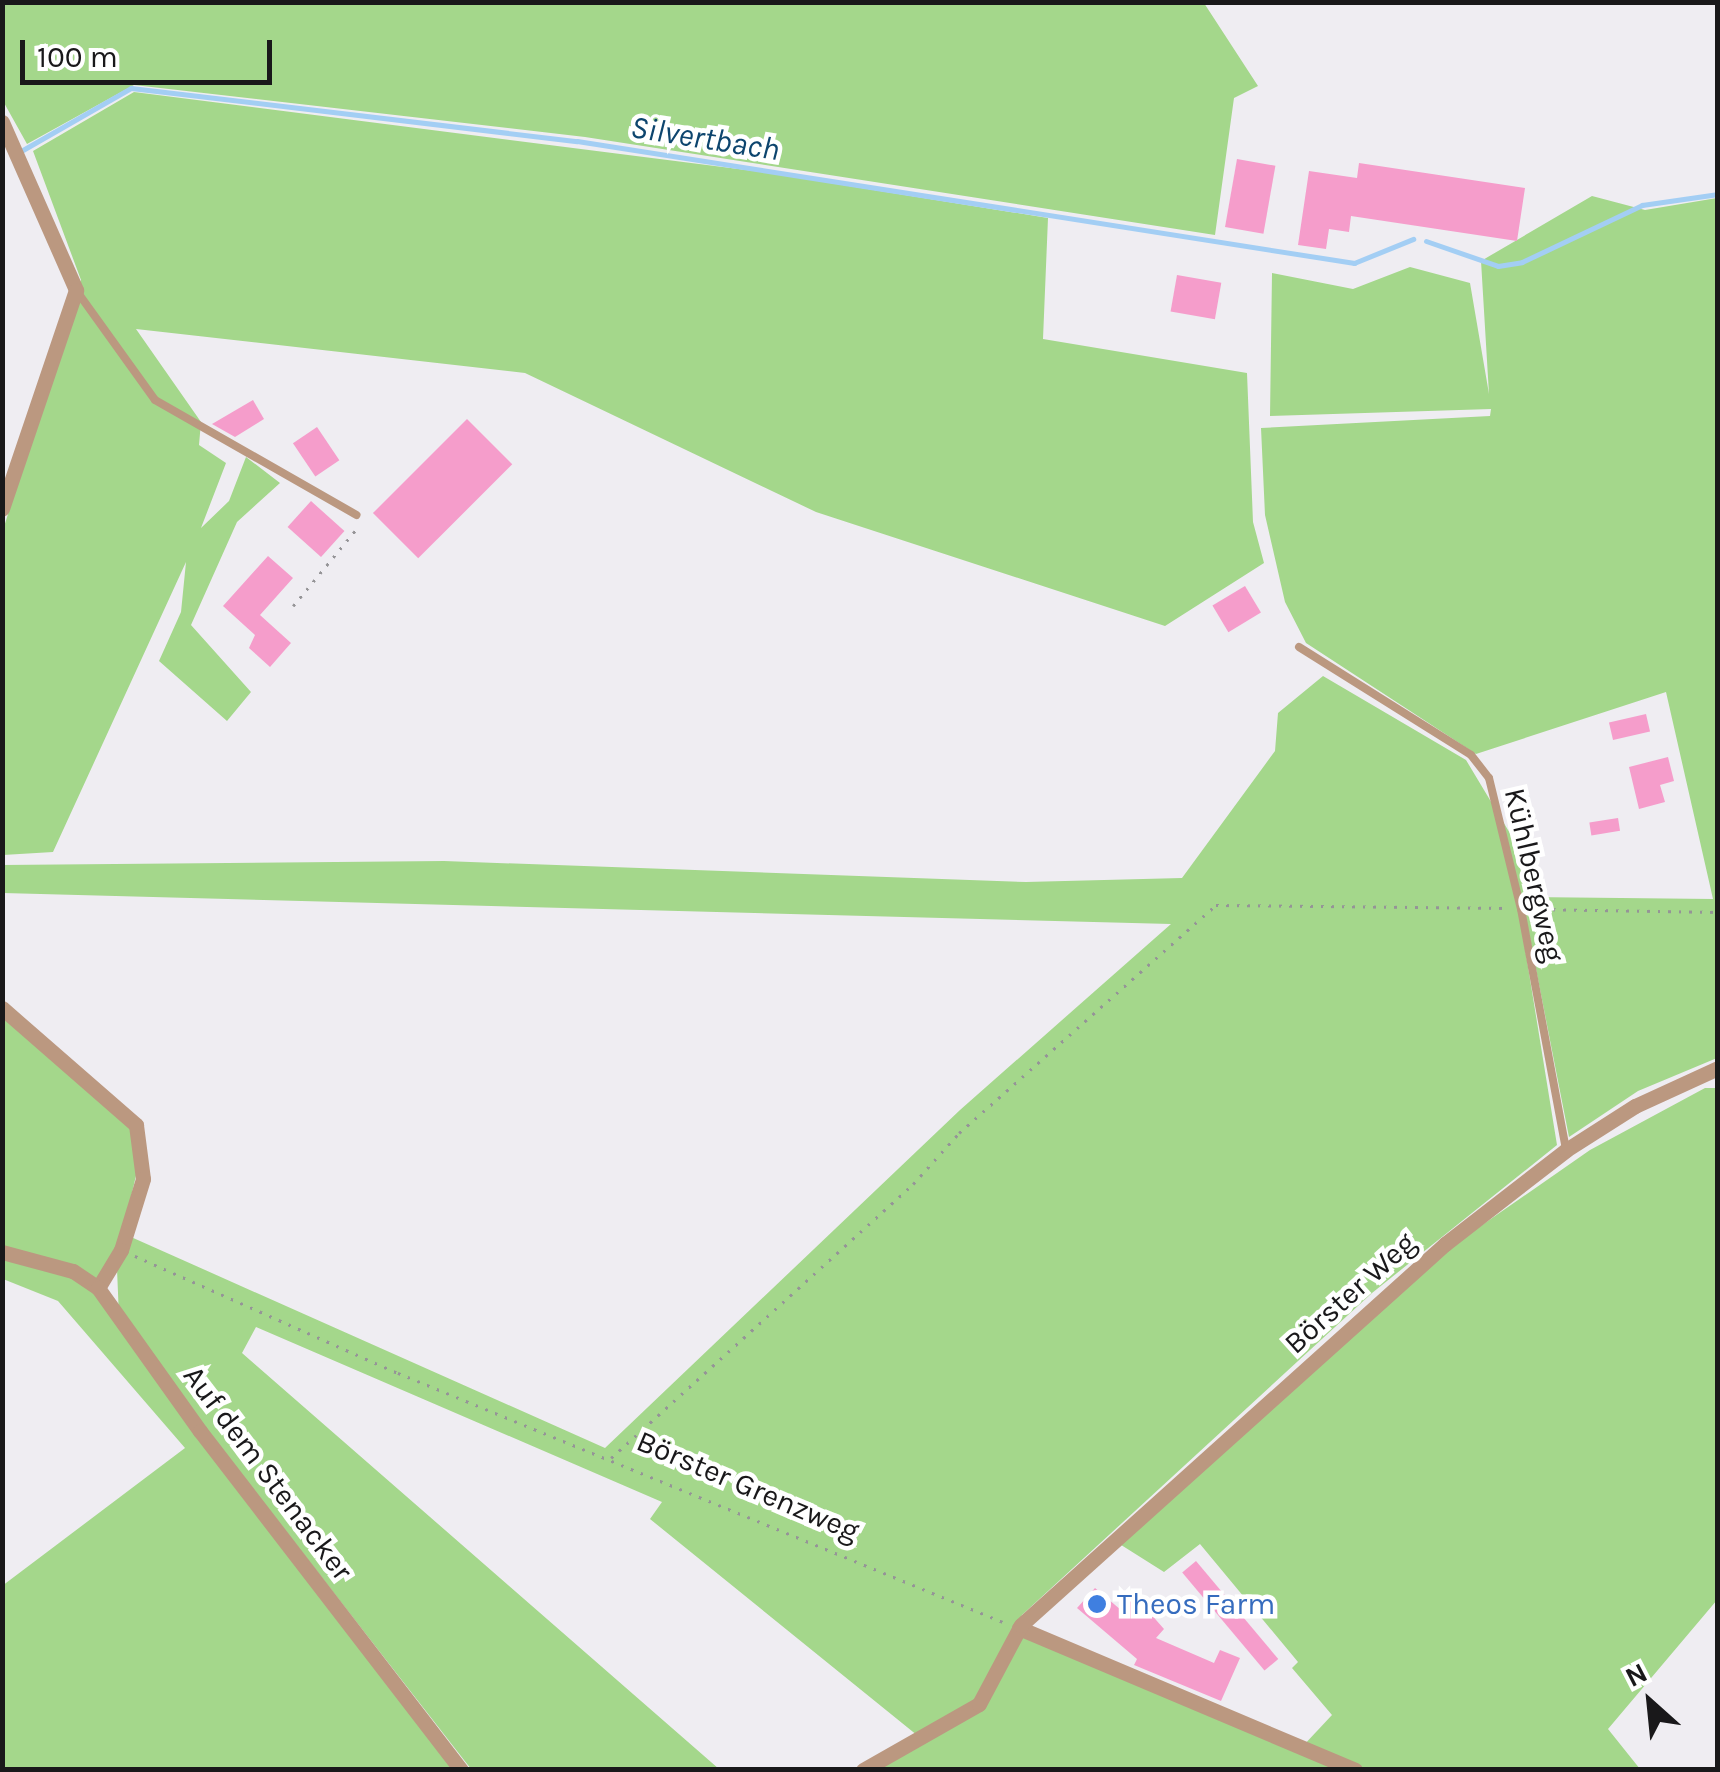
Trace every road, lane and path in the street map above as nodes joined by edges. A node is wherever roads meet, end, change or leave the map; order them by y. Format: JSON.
{"nodes":[{"id":1,"x":6,"y":129,"type":"edge"},
{"id":2,"x":76,"y":290,"type":"junction"},
{"id":3,"x":2,"y":508,"type":"edge"},
{"id":4,"x":358,"y":514,"type":"joint"},
{"id":5,"x":293,"y":606,"type":"dead end"},
{"id":6,"x":1299,"y":647,"type":"dead end"},
{"id":7,"x":1521,"y":909,"type":"junction"},
{"id":8,"x":1718,"y":912,"type":"edge"},
{"id":9,"x":2,"y":1008,"type":"edge"},
{"id":10,"x":1718,"y":1068,"type":"edge"},
{"id":11,"x":1566,"y":1150,"type":"junction"},
{"id":12,"x":122,"y":1250,"type":"junction"},
{"id":13,"x":2,"y":1252,"type":"edge"},
{"id":14,"x":98,"y":1288,"type":"junction"},
{"id":15,"x":611,"y":1458,"type":"junction"},
{"id":16,"x":1018,"y":1628,"type":"junction"},
{"id":17,"x":461,"y":1770,"type":"edge"},
{"id":18,"x":863,"y":1770,"type":"edge"},
{"id":19,"x":1354,"y":1770,"type":"edge"}],
"edges":[{"from":1,"to":2,"type":"street"},
{"from":2,"to":3,"type":"street"},
{"from":2,"to":4,"type":"lane"},
{"from":4,"to":5,"type":"path"},
{"from":6,"to":7,"type":"lane","name":"Kühlbergweg"},
{"from":7,"to":8,"type":"path"},
{"from":7,"to":11,"type":"lane","name":"Kühlbergweg"},
{"from":7,"to":15,"type":"path"},
{"from":9,"to":12,"type":"street"},
{"from":10,"to":11,"type":"street","name":"Börster Weg"},
{"from":11,"to":16,"type":"street","name":"Börster Weg"},
{"from":12,"to":14,"type":"street"},
{"from":12,"to":15,"type":"path","name":"Börster Grenzweg"},
{"from":13,"to":14,"type":"street","name":"Auf dem Stenacker"},
{"from":14,"to":17,"type":"street","name":"Auf dem Stenacker"},
{"from":15,"to":16,"type":"path","name":"Börster Grenzweg"},
{"from":16,"to":18,"type":"street"},
{"from":16,"to":19,"type":"street"}]}
